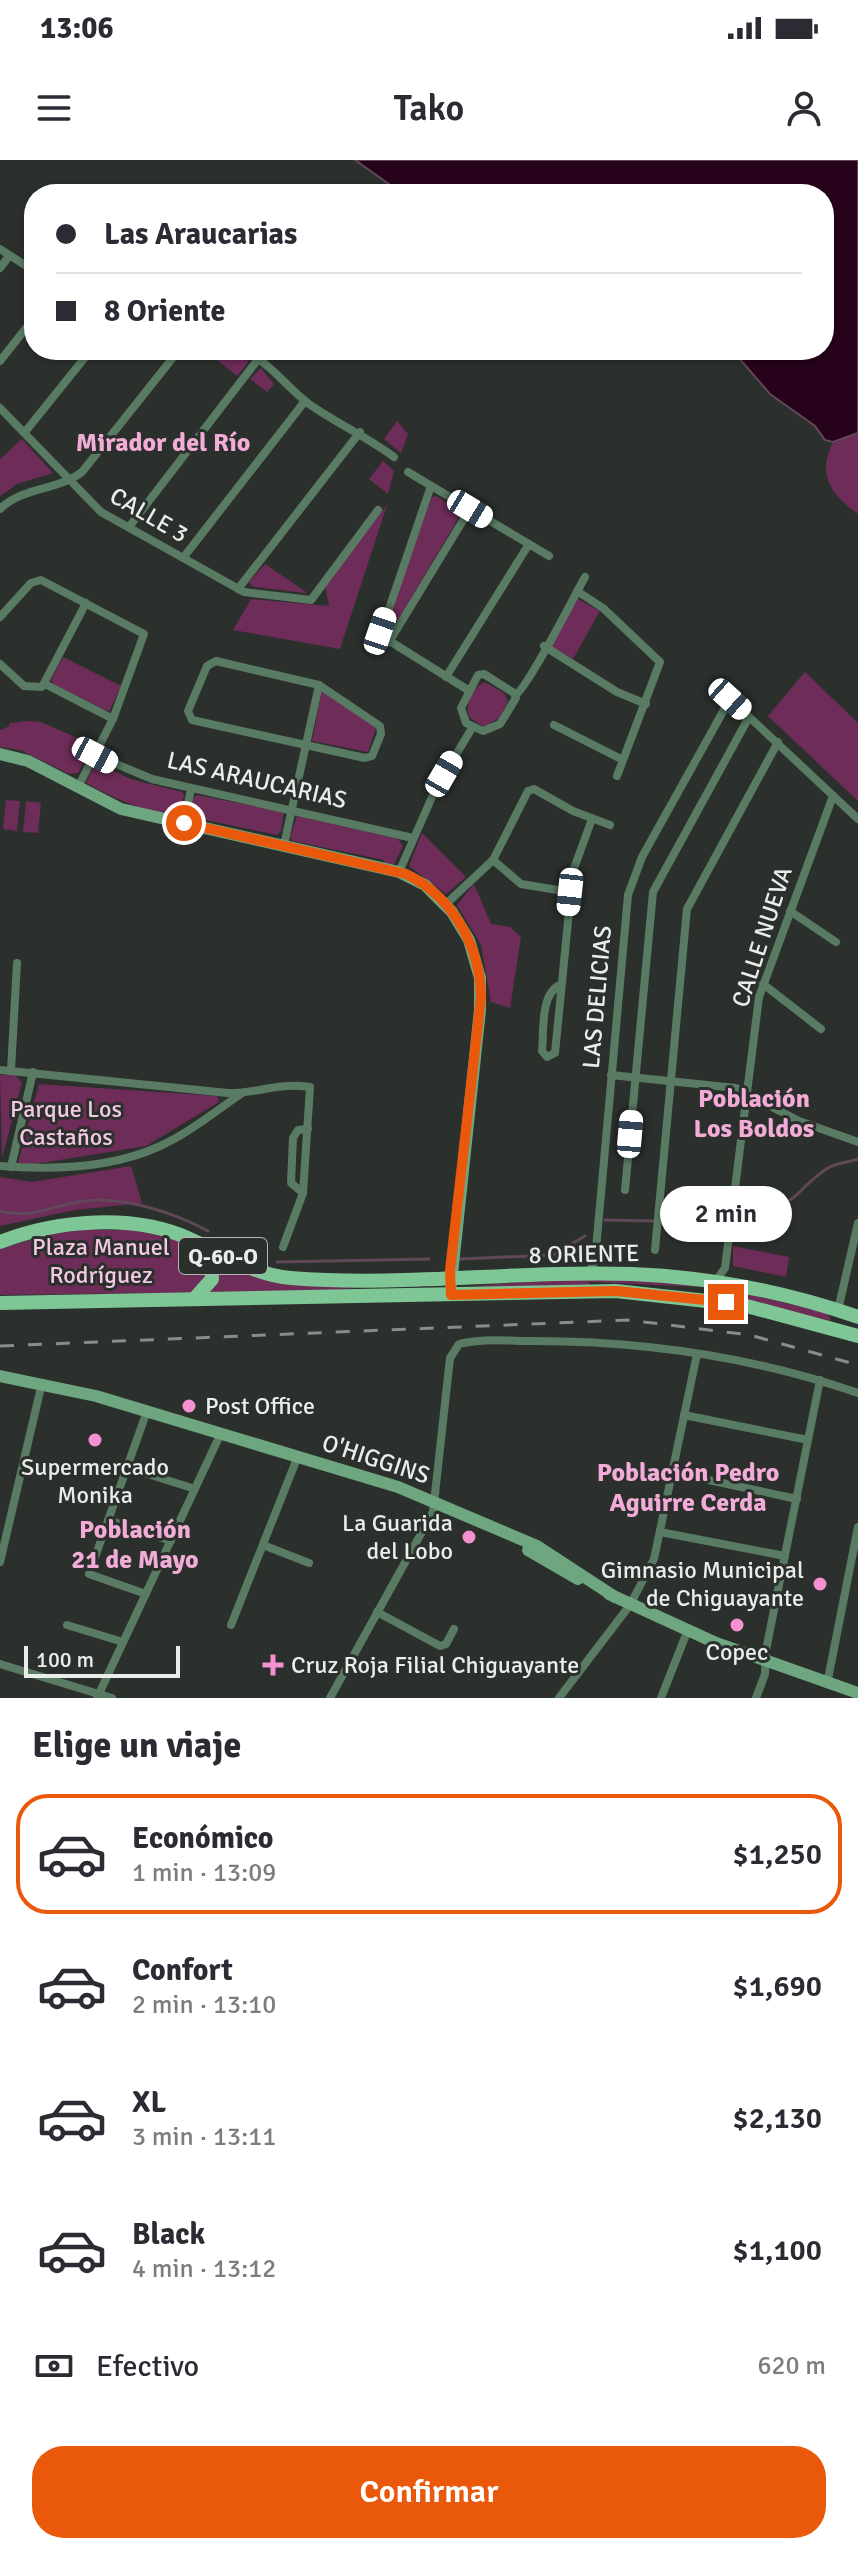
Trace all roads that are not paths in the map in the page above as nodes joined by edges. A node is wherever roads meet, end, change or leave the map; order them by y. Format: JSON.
{"nodes":[{"id":1,"x":0,"y":249,"type":"edge"},
{"id":2,"x":9,"y":256,"type":"junction"},
{"id":3,"x":24,"y":265,"type":"edge"},
{"id":4,"x":0,"y":268,"type":"edge"},
{"id":5,"x":24,"y":331,"type":"edge"},
{"id":6,"x":83,"y":360,"type":"edge"},
{"id":7,"x":171,"y":360,"type":"edge"},
{"id":8,"x":257,"y":360,"type":"edge"},
{"id":9,"x":261,"y":360,"type":"edge"},
{"id":10,"x":0,"y":361,"type":"edge"},
{"id":11,"x":305,"y":401,"type":"junction"},
{"id":12,"x":0,"y":408,"type":"edge"},
{"id":13,"x":25,"y":432,"type":"junction"},
{"id":14,"x":360,"y":432,"type":"junction"},
{"id":15,"x":394,"y":457,"type":"dead end"},
{"id":16,"x":408,"y":472,"type":"dead end"},
{"id":17,"x":69,"y":480,"type":"junction"},
{"id":18,"x":431,"y":486,"type":"junction"},
{"id":19,"x":0,"y":509,"type":"edge"},
{"id":20,"x":470,"y":509,"type":"junction"},
{"id":21,"x":378,"y":510,"type":"dead end"},
{"id":22,"x":129,"y":527,"type":"junction"},
{"id":23,"x":529,"y":544,"type":"junction"},
{"id":24,"x":549,"y":556,"type":"dead end"},
{"id":25,"x":183,"y":558,"type":"junction"},
{"id":26,"x":585,"y":577,"type":"dead end"},
{"id":27,"x":238,"y":589,"type":"junction"},
{"id":28,"x":577,"y":591,"type":"junction"},
{"id":29,"x":86,"y":603,"type":"junction"},
{"id":30,"x":0,"y":617,"type":"edge"},
{"id":31,"x":389,"y":642,"type":"junction"},
{"id":32,"x":544,"y":646,"type":"junction"},
{"id":33,"x":0,"y":664,"type":"edge"},
{"id":34,"x":446,"y":677,"type":"junction"},
{"id":35,"x":45,"y":684,"type":"junction"},
{"id":36,"x":319,"y":685,"type":"junction"},
{"id":37,"x":468,"y":690,"type":"junction"},
{"id":38,"x":515,"y":695,"type":"junction"},
{"id":39,"x":646,"y":704,"type":"junction"},
{"id":40,"x":749,"y":717,"type":"junction"},
{"id":41,"x":113,"y":719,"type":"junction"},
{"id":42,"x":554,"y":725,"type":"dead end"},
{"id":43,"x":472,"y":728,"type":"junction"},
{"id":44,"x":778,"y":742,"type":"junction"},
{"id":45,"x":306,"y":745,"type":"junction"},
{"id":46,"x":0,"y":754,"type":"edge"},
{"id":47,"x":95,"y":755,"type":"junction"},
{"id":48,"x":623,"y":760,"type":"junction"},
{"id":49,"x":617,"y":776,"type":"dead end"},
{"id":50,"x":78,"y":787,"type":"junction"},
{"id":51,"x":191,"y":789,"type":"junction"},
{"id":52,"x":833,"y":796,"type":"junction"},
{"id":53,"x":291,"y":810,"type":"junction"},
{"id":54,"x":592,"y":819,"type":"junction"},
{"id":55,"x":858,"y":819,"type":"edge"},
{"id":56,"x":184,"y":823,"type":"junction"},
{"id":57,"x":610,"y":825,"type":"dead end"},
{"id":58,"x":413,"y":838,"type":"junction"},
{"id":59,"x":284,"y":845,"type":"junction"},
{"id":60,"x":493,"y":860,"type":"junction"},
{"id":61,"x":399,"y":872,"type":"junction"},
{"id":62,"x":570,"y":892,"type":"junction"},
{"id":63,"x":446,"y":904,"type":"junction"},
{"id":64,"x":790,"y":911,"type":"junction"},
{"id":65,"x":836,"y":942,"type":"dead end"},
{"id":66,"x":17,"y":963,"type":"dead end"},
{"id":67,"x":763,"y":984,"type":"junction"},
{"id":68,"x":560,"y":985,"type":"junction"},
{"id":69,"x":821,"y":1029,"type":"dead end"},
{"id":70,"x":0,"y":1070,"type":"edge"},
{"id":71,"x":11,"y":1070,"type":"junction"},
{"id":72,"x":33,"y":1072,"type":"junction"},
{"id":73,"x":611,"y":1075,"type":"junction"},
{"id":74,"x":635,"y":1077,"type":"junction"},
{"id":75,"x":670,"y":1080,"type":"junction"},
{"id":76,"x":746,"y":1091,"type":"junction"},
{"id":77,"x":243,"y":1094,"type":"junction"},
{"id":78,"x":308,"y":1129,"type":"junction"},
{"id":79,"x":858,"y":1142,"type":"edge"},
{"id":80,"x":0,"y":1166,"type":"edge"},
{"id":81,"x":11,"y":1167,"type":"junction"},
{"id":82,"x":625,"y":1190,"type":"dead end"},
{"id":83,"x":303,"y":1193,"type":"junction"},
{"id":84,"x":858,"y":1223,"type":"edge"},
{"id":85,"x":0,"y":1242,"type":"edge"},
{"id":86,"x":283,"y":1247,"type":"dead end"},
{"id":87,"x":211,"y":1250,"type":"junction"},
{"id":88,"x":655,"y":1250,"type":"dead end"},
{"id":89,"x":588,"y":1274,"type":"junction"},
{"id":90,"x":450,"y":1279,"type":"junction"},
{"id":91,"x":715,"y":1282,"type":"junction"},
{"id":92,"x":451,"y":1295,"type":"junction"},
{"id":93,"x":196,"y":1297,"type":"junction"},
{"id":94,"x":694,"y":1297,"type":"junction"},
{"id":95,"x":0,"y":1303,"type":"edge"},
{"id":96,"x":838,"y":1310,"type":"junction"},
{"id":97,"x":858,"y":1317,"type":"edge"},
{"id":98,"x":853,"y":1334,"type":"edge"},
{"id":99,"x":697,"y":1354,"type":"junction"},
{"id":100,"x":0,"y":1376,"type":"edge"},
{"id":101,"x":820,"y":1380,"type":"junction"},
{"id":102,"x":42,"y":1382,"type":"junction"},
{"id":103,"x":858,"y":1393,"type":"edge"},
{"id":104,"x":147,"y":1411,"type":"junction"},
{"id":105,"x":684,"y":1415,"type":"junction"},
{"id":106,"x":221,"y":1433,"type":"junction"},
{"id":107,"x":808,"y":1440,"type":"junction"},
{"id":108,"x":298,"y":1456,"type":"junction"},
{"id":109,"x":126,"y":1467,"type":"junction"},
{"id":110,"x":671,"y":1472,"type":"junction"},
{"id":111,"x":195,"y":1489,"type":"junction"},
{"id":112,"x":797,"y":1499,"type":"junction"},
{"id":113,"x":435,"y":1501,"type":"junction"},
{"id":114,"x":108,"y":1520,"type":"junction"},
{"id":115,"x":858,"y":1527,"type":"edge"},
{"id":116,"x":660,"y":1532,"type":"junction"},
{"id":117,"x":171,"y":1541,"type":"junction"},
{"id":118,"x":263,"y":1545,"type":"junction"},
{"id":119,"x":785,"y":1556,"type":"junction"},
{"id":120,"x":0,"y":1562,"type":"edge"},
{"id":121,"x":309,"y":1563,"type":"dead end"},
{"id":122,"x":146,"y":1594,"type":"junction"},
{"id":123,"x":630,"y":1605,"type":"junction"},
{"id":124,"x":377,"y":1612,"type":"junction"},
{"id":125,"x":67,"y":1625,"type":"dead end"},
{"id":126,"x":231,"y":1625,"type":"dead end"},
{"id":127,"x":454,"y":1629,"type":"dead end"},
{"id":128,"x":687,"y":1632,"type":"junction"},
{"id":129,"x":123,"y":1642,"type":"junction"},
{"id":130,"x":766,"y":1662,"type":"junction"},
{"id":131,"x":0,"y":1664,"type":"edge"},
{"id":132,"x":827,"y":1685,"type":"junction"},
{"id":133,"x":849,"y":1695,"type":"edge"},
{"id":134,"x":98,"y":1696,"type":"edge"},
{"id":135,"x":112,"y":1698,"type":"edge"},
{"id":136,"x":330,"y":1698,"type":"edge"},
{"id":137,"x":559,"y":1698,"type":"edge"},
{"id":138,"x":661,"y":1698,"type":"edge"},
{"id":139,"x":756,"y":1698,"type":"edge"}],
"edges":[{"from":1,"to":2,"type":"street"},
{"from":2,"to":3,"type":"street"},
{"from":2,"to":4,"type":"street"},
{"from":5,"to":10,"type":"street"},
{"from":6,"to":13,"type":"street"},
{"from":7,"to":17,"type":"street"},
{"from":8,"to":22,"type":"street"},
{"from":9,"to":11,"type":"street"},
{"from":11,"to":14,"type":"street"},
{"from":11,"to":25,"type":"street"},
{"from":12,"to":13,"type":"street","name":"CALLE 3"},
{"from":13,"to":17,"type":"street","name":"CALLE 3"},
{"from":14,"to":15,"type":"street"},
{"from":14,"to":27,"type":"street"},
{"from":16,"to":18,"type":"street"},
{"from":17,"to":19,"type":"street"},
{"from":17,"to":22,"type":"street","name":"CALLE 3"},
{"from":18,"to":20,"type":"street"},
{"from":18,"to":31,"type":"street"},
{"from":20,"to":23,"type":"street"},
{"from":20,"to":31,"type":"street"},
{"from":21,"to":27,"type":"street","name":"CALLE 3"},
{"from":22,"to":25,"type":"street","name":"CALLE 3"},
{"from":23,"to":24,"type":"street"},
{"from":23,"to":34,"type":"street"},
{"from":25,"to":27,"type":"street","name":"CALLE 3"},
{"from":26,"to":28,"type":"street"},
{"from":28,"to":32,"type":"street"},
{"from":28,"to":39,"type":"street"},
{"from":29,"to":30,"type":"street"},
{"from":29,"to":35,"type":"street"},
{"from":29,"to":41,"type":"street"},
{"from":31,"to":34,"type":"street"},
{"from":32,"to":38,"type":"street"},
{"from":32,"to":39,"type":"street"},
{"from":33,"to":35,"type":"street"},
{"from":34,"to":37,"type":"street"},
{"from":35,"to":41,"type":"street"},
{"from":36,"to":45,"type":"street"},
{"from":36,"to":45,"type":"street"},
{"from":36,"to":45,"type":"street"},
{"from":37,"to":38,"type":"street"},
{"from":37,"to":43,"type":"street"},
{"from":38,"to":43,"type":"street"},
{"from":39,"to":48,"type":"street"},
{"from":40,"to":44,"type":"street"},
{"from":40,"to":73,"type":"street","name":"LAS DELICIAS"},
{"from":40,"to":74,"type":"street"},
{"from":41,"to":47,"type":"street"},
{"from":42,"to":48,"type":"street"},
{"from":43,"to":58,"type":"street"},
{"from":44,"to":52,"type":"street"},
{"from":44,"to":75,"type":"street"},
{"from":45,"to":53,"type":"street"},
{"from":46,"to":50,"type":"main road"},
{"from":47,"to":50,"type":"street"},
{"from":47,"to":51,"type":"street","name":"LAS ARAUCARIAS"},
{"from":48,"to":49,"type":"street"},
{"from":50,"to":56,"type":"main road"},
{"from":51,"to":53,"type":"street","name":"LAS ARAUCARIAS"},
{"from":51,"to":56,"type":"street"},
{"from":52,"to":55,"type":"street"},
{"from":52,"to":64,"type":"street","name":"CALLE NUEVA"},
{"from":53,"to":58,"type":"street","name":"LAS ARAUCARIAS"},
{"from":53,"to":59,"type":"street"},
{"from":54,"to":57,"type":"street"},
{"from":54,"to":60,"type":"street"},
{"from":54,"to":62,"type":"street"},
{"from":56,"to":59,"type":"main road"},
{"from":58,"to":61,"type":"street"},
{"from":59,"to":61,"type":"main road"},
{"from":60,"to":62,"type":"street"},
{"from":60,"to":63,"type":"street"},
{"from":61,"to":63,"type":"main road"},
{"from":62,"to":68,"type":"street"},
{"from":63,"to":90,"type":"main road"},
{"from":64,"to":65,"type":"street"},
{"from":64,"to":67,"type":"street","name":"CALLE NUEVA"},
{"from":66,"to":71,"type":"street"},
{"from":67,"to":69,"type":"street"},
{"from":67,"to":76,"type":"street","name":"CALLE NUEVA"},
{"from":68,"to":68,"type":"street"},
{"from":70,"to":71,"type":"street"},
{"from":71,"to":72,"type":"street"},
{"from":72,"to":77,"type":"street"},
{"from":72,"to":81,"type":"street"},
{"from":73,"to":74,"type":"street"},
{"from":73,"to":89,"type":"street","name":"LAS DELICIAS"},
{"from":74,"to":75,"type":"street"},
{"from":74,"to":82,"type":"street"},
{"from":75,"to":76,"type":"street"},
{"from":75,"to":88,"type":"street"},
{"from":76,"to":79,"type":"street"},
{"from":76,"to":91,"type":"street","name":"CALLE NUEVA"},
{"from":77,"to":78,"type":"street"},
{"from":77,"to":81,"type":"street"},
{"from":78,"to":83,"type":"street"},
{"from":78,"to":83,"type":"street"},
{"from":80,"to":81,"type":"street"},
{"from":83,"to":86,"type":"street"},
{"from":84,"to":96,"type":"street"},
{"from":85,"to":87,"type":"main road","number":"Q-60-O"},
{"from":87,"to":90,"type":"main road","number":"Q-60-O"},
{"from":87,"to":93,"type":"main road"},
{"from":89,"to":90,"type":"main road","name":"8 ORIENTE","number":"Q-60-O"},
{"from":89,"to":91,"type":"main road","name":"8 ORIENTE","number":"Q-60-O"},
{"from":90,"to":92,"type":"main road"},
{"from":91,"to":94,"type":"main road"},
{"from":91,"to":96,"type":"main road","name":"8 ORIENTE","number":"Q-60-O"},
{"from":92,"to":93,"type":"main road","number":"Q-60-O"},
{"from":92,"to":94,"type":"main road","name":"8 ORIENTE","number":"Q-60-O"},
{"from":93,"to":95,"type":"main road","number":"Q-60-O"},
{"from":94,"to":98,"type":"main road","name":"8 ORIENTE","number":"Q-60-O"},
{"from":96,"to":97,"type":"main road","name":"8 ORIENTE","number":"Q-60-O"},
{"from":96,"to":98,"type":"main road"},
{"from":99,"to":101,"type":"street"},
{"from":99,"to":105,"type":"street"},
{"from":99,"to":113,"type":"street"},
{"from":100,"to":102,"type":"main road","name":"O'HIGGINS"},
{"from":101,"to":103,"type":"street"},
{"from":101,"to":107,"type":"street"},
{"from":102,"to":104,"type":"main road","name":"O'HIGGINS"},
{"from":102,"to":120,"type":"street"},
{"from":104,"to":106,"type":"main road","name":"O'HIGGINS"},
{"from":104,"to":109,"type":"street"},
{"from":105,"to":107,"type":"street"},
{"from":105,"to":110,"type":"street"},
{"from":106,"to":108,"type":"main road","name":"O'HIGGINS"},
{"from":106,"to":111,"type":"street"},
{"from":107,"to":112,"type":"street"},
{"from":108,"to":113,"type":"main road","name":"O'HIGGINS"},
{"from":108,"to":118,"type":"street"},
{"from":109,"to":111,"type":"street"},
{"from":109,"to":114,"type":"street"},
{"from":110,"to":112,"type":"street"},
{"from":110,"to":116,"type":"street"},
{"from":111,"to":117,"type":"street"},
{"from":112,"to":119,"type":"street"},
{"from":113,"to":123,"type":"main road","name":"O'HIGGINS"},
{"from":113,"to":124,"type":"street"},
{"from":114,"to":117,"type":"street"},
{"from":114,"to":122,"type":"street"},
{"from":115,"to":132,"type":"street"},
{"from":116,"to":119,"type":"street"},
{"from":116,"to":123,"type":"street"},
{"from":117,"to":122,"type":"street"},
{"from":118,"to":121,"type":"street"},
{"from":118,"to":126,"type":"street"},
{"from":119,"to":130,"type":"street"},
{"from":122,"to":129,"type":"street"},
{"from":123,"to":128,"type":"main road","name":"O'HIGGINS"},
{"from":123,"to":137,"type":"street"},
{"from":124,"to":127,"type":"street"},
{"from":124,"to":136,"type":"street"},
{"from":125,"to":129,"type":"street"},
{"from":128,"to":130,"type":"main road","name":"O'HIGGINS"},
{"from":128,"to":138,"type":"street"},
{"from":129,"to":134,"type":"street"},
{"from":130,"to":132,"type":"main road","name":"O'HIGGINS"},
{"from":130,"to":139,"type":"street"},
{"from":131,"to":134,"type":"street"},
{"from":132,"to":133,"type":"main road","name":"O'HIGGINS"},
{"from":134,"to":135,"type":"street"}]}
